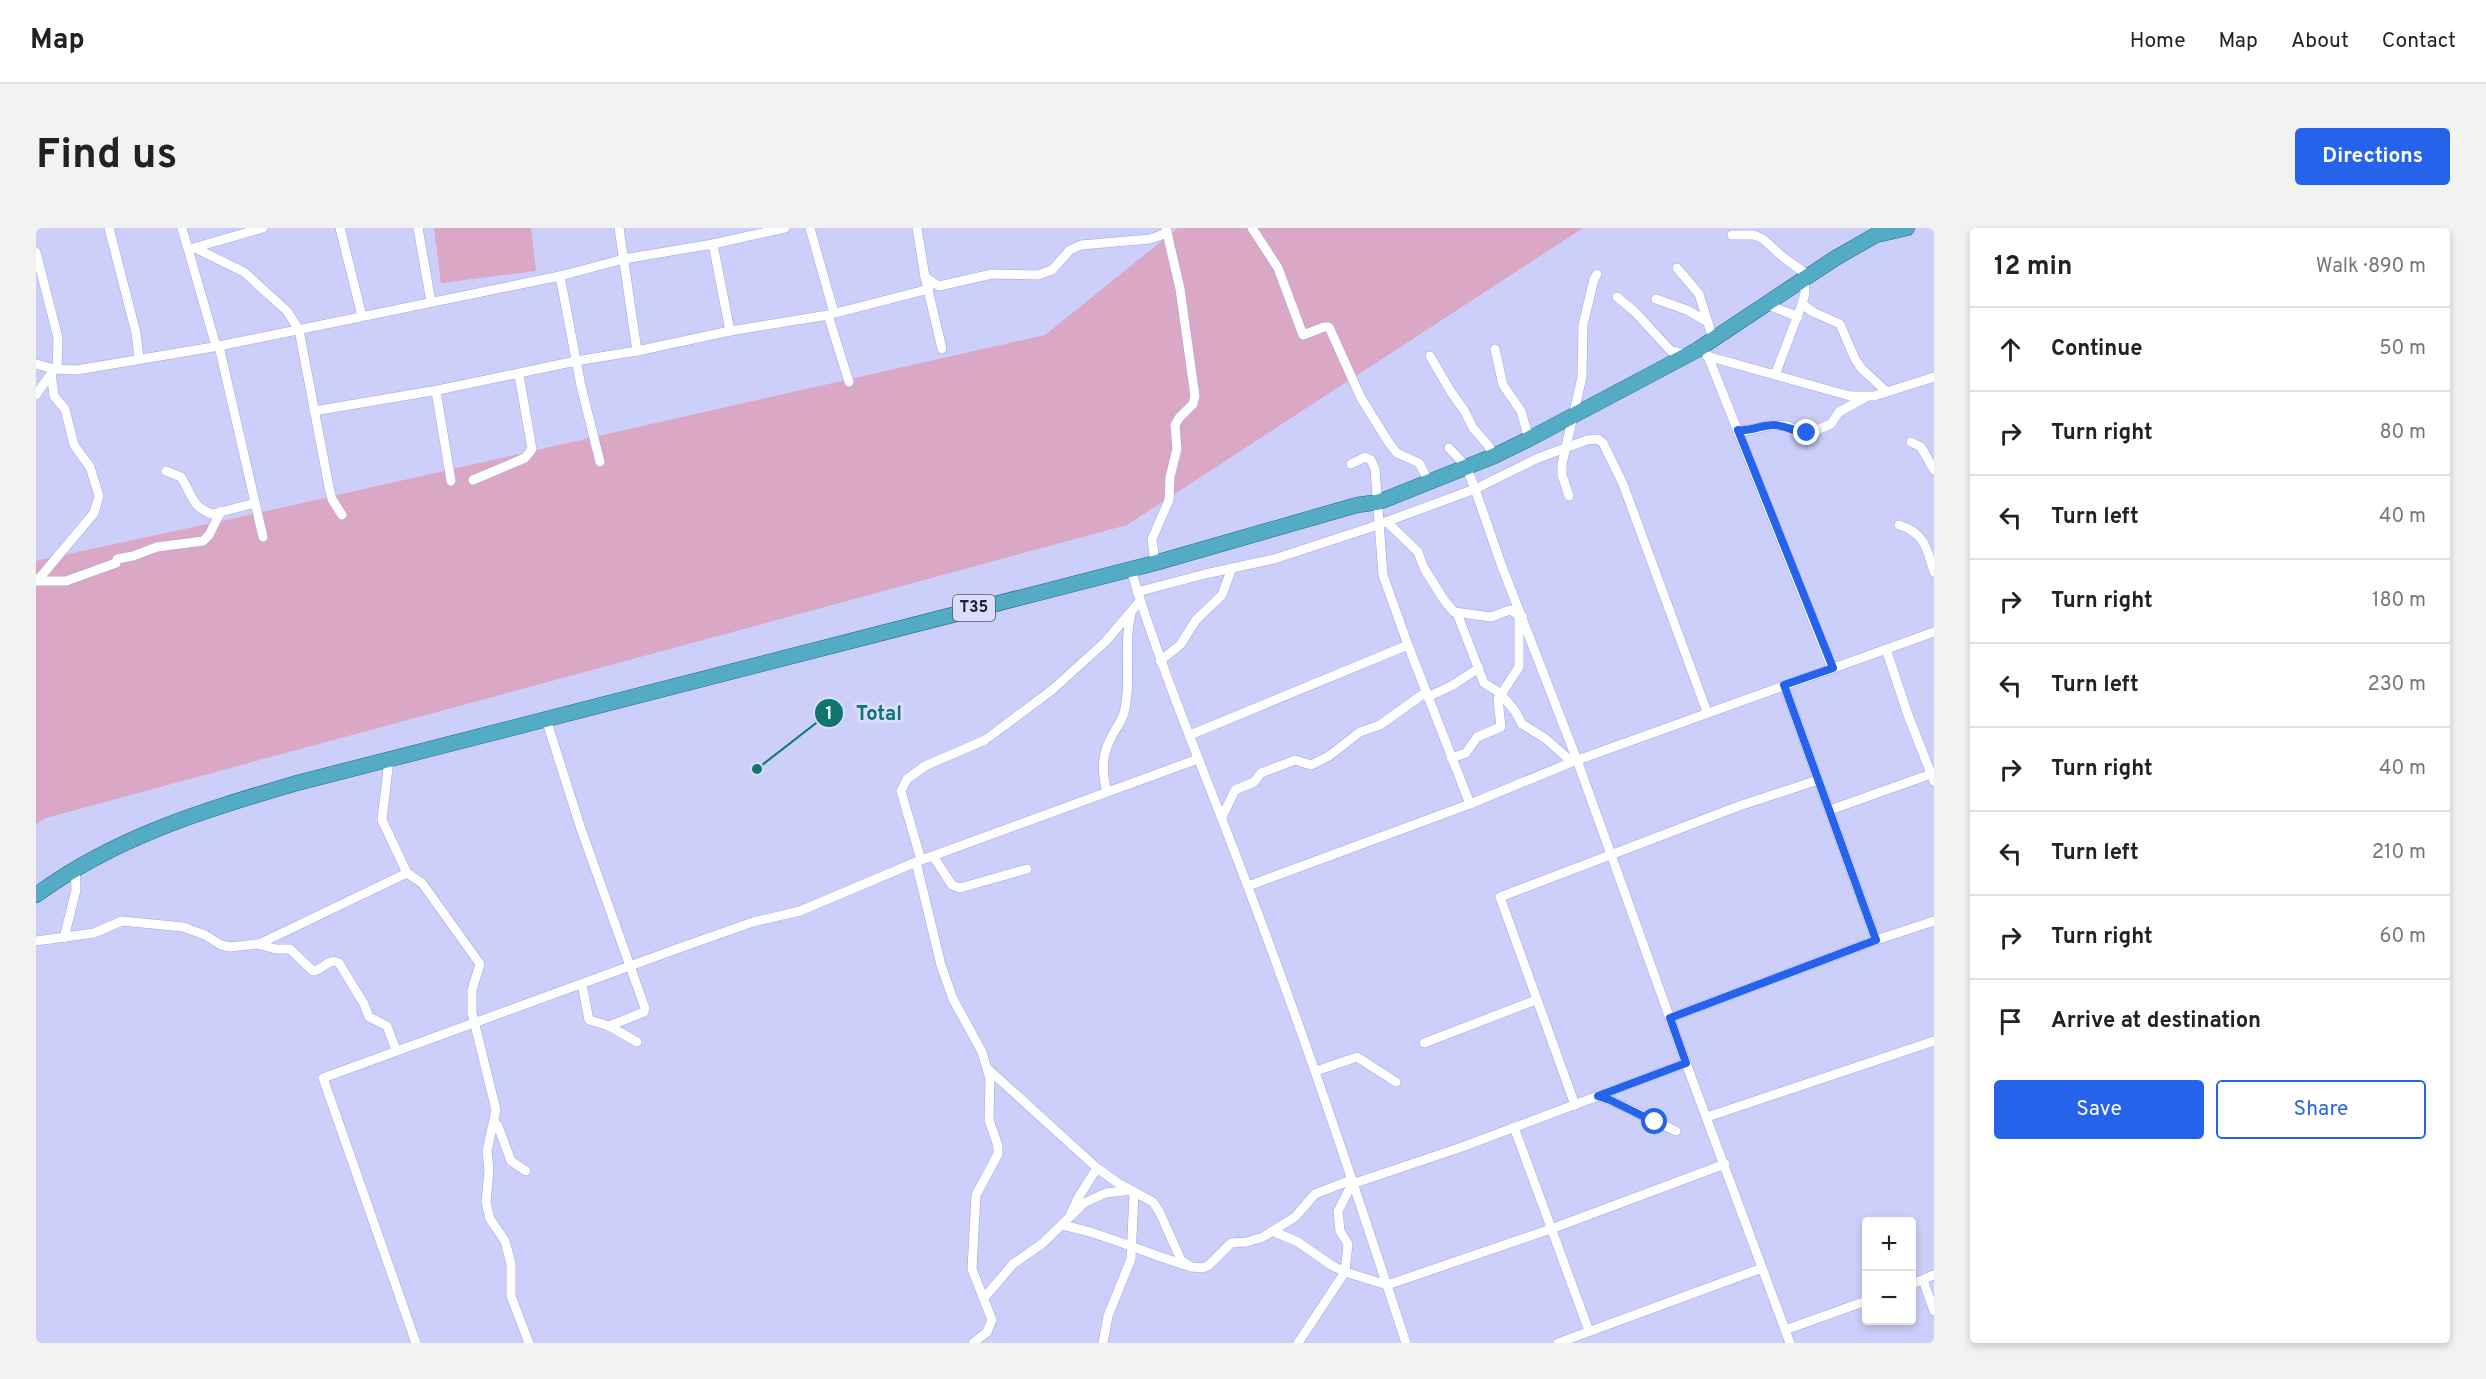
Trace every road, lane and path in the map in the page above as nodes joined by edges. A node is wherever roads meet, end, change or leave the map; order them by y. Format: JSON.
{"nodes":[{"id":1,"x":110,"y":228,"type":"edge"},
{"id":2,"x":182,"y":228,"type":"edge"},
{"id":3,"x":263,"y":228,"type":"edge"},
{"id":4,"x":339,"y":228,"type":"edge"},
{"id":5,"x":418,"y":228,"type":"edge"},
{"id":6,"x":619,"y":228,"type":"edge"},
{"id":7,"x":785,"y":228,"type":"edge"},
{"id":8,"x":810,"y":228,"type":"edge"},
{"id":9,"x":917,"y":228,"type":"edge"},
{"id":10,"x":1252,"y":228,"type":"edge"},
{"id":11,"x":1907,"y":228,"type":"edge"},
{"id":12,"x":770,"y":229,"type":"edge"},
{"id":13,"x":1166,"y":231,"type":"edge"},
{"id":14,"x":1883,"y":231,"type":"edge"},
{"id":15,"x":1732,"y":235,"type":"dead end"},
{"id":16,"x":713,"y":244,"type":"junction"},
{"id":17,"x":192,"y":249,"type":"junction"},
{"id":18,"x":36,"y":252,"type":"edge"},
{"id":19,"x":624,"y":260,"type":"junction"},
{"id":20,"x":1677,"y":268,"type":"dead end"},
{"id":21,"x":1598,"y":274,"type":"dead end"},
{"id":22,"x":560,"y":276,"type":"junction"},
{"id":23,"x":926,"y":277,"type":"junction"},
{"id":24,"x":1807,"y":277,"type":"junction"},
{"id":25,"x":928,"y":289,"type":"junction"},
{"id":26,"x":1617,"y":297,"type":"dead end"},
{"id":27,"x":1656,"y":298,"type":"dead end"},
{"id":28,"x":431,"y":302,"type":"junction"},
{"id":29,"x":1766,"y":304,"type":"junction"},
{"id":30,"x":1802,"y":304,"type":"junction"},
{"id":31,"x":831,"y":314,"type":"junction"},
{"id":32,"x":362,"y":316,"type":"junction"},
{"id":33,"x":1798,"y":317,"type":"junction"},
{"id":34,"x":1708,"y":322,"type":"junction"},
{"id":35,"x":299,"y":330,"type":"junction"},
{"id":36,"x":730,"y":331,"type":"junction"},
{"id":37,"x":1713,"y":339,"type":"junction"},
{"id":38,"x":218,"y":346,"type":"junction"},
{"id":39,"x":942,"y":349,"type":"dead end"},
{"id":40,"x":1495,"y":349,"type":"dead end"},
{"id":41,"x":638,"y":351,"type":"junction"},
{"id":42,"x":1698,"y":354,"type":"junction"},
{"id":43,"x":1430,"y":356,"type":"dead end"},
{"id":44,"x":139,"y":358,"type":"junction"},
{"id":45,"x":576,"y":361,"type":"junction"},
{"id":46,"x":36,"y":363,"type":"edge"},
{"id":47,"x":54,"y":370,"type":"junction"},
{"id":48,"x":519,"y":375,"type":"junction"},
{"id":49,"x":1775,"y":375,"type":"junction"},
{"id":50,"x":1934,"y":377,"type":"edge"},
{"id":51,"x":849,"y":382,"type":"dead end"},
{"id":52,"x":436,"y":391,"type":"junction"},
{"id":53,"x":1887,"y":392,"type":"junction"},
{"id":54,"x":36,"y":395,"type":"edge"},
{"id":55,"x":1866,"y":397,"type":"junction"},
{"id":56,"x":314,"y":411,"type":"junction"},
{"id":57,"x":1573,"y":416,"type":"junction"},
{"id":58,"x":1738,"y":430,"type":"junction"},
{"id":59,"x":1529,"y":439,"type":"junction"},
{"id":60,"x":1911,"y":442,"type":"dead end"},
{"id":61,"x":1568,"y":447,"type":"junction"},
{"id":62,"x":1449,"y":448,"type":"dead end"},
{"id":63,"x":1494,"y":456,"type":"junction"},
{"id":64,"x":600,"y":462,"type":"dead end"},
{"id":65,"x":1351,"y":464,"type":"dead end"},
{"id":66,"x":1466,"y":466,"type":"junction"},
{"id":67,"x":1934,"y":470,"type":"edge"},
{"id":68,"x":166,"y":471,"type":"dead end"},
{"id":69,"x":473,"y":480,"type":"dead end"},
{"id":70,"x":451,"y":481,"type":"dead end"},
{"id":71,"x":1430,"y":482,"type":"junction"},
{"id":72,"x":1475,"y":489,"type":"junction"},
{"id":73,"x":1569,"y":496,"type":"dead end"},
{"id":74,"x":255,"y":502,"type":"junction"},
{"id":75,"x":1379,"y":502,"type":"junction"},
{"id":76,"x":221,"y":511,"type":"junction"},
{"id":77,"x":342,"y":515,"type":"dead end"},
{"id":78,"x":1384,"y":523,"type":"junction"},
{"id":79,"x":1899,"y":525,"type":"dead end"},
{"id":80,"x":263,"y":537,"type":"dead end"},
{"id":81,"x":1155,"y":563,"type":"junction"},
{"id":82,"x":1130,"y":567,"type":"junction"},
{"id":83,"x":1232,"y":568,"type":"junction"},
{"id":84,"x":1934,"y":572,"type":"edge"},
{"id":85,"x":36,"y":581,"type":"edge"},
{"id":86,"x":1139,"y":597,"type":"junction"},
{"id":87,"x":1132,"y":611,"type":"junction"},
{"id":88,"x":1457,"y":613,"type":"junction"},
{"id":89,"x":1521,"y":616,"type":"junction"},
{"id":90,"x":1934,"y":632,"type":"edge"},
{"id":91,"x":1408,"y":645,"type":"junction"},
{"id":92,"x":1886,"y":649,"type":"junction"},
{"id":93,"x":1160,"y":661,"type":"junction"},
{"id":94,"x":1479,"y":668,"type":"junction"},
{"id":95,"x":1833,"y":668,"type":"junction"},
{"id":96,"x":1784,"y":685,"type":"junction"},
{"id":97,"x":1500,"y":693,"type":"junction"},
{"id":98,"x":1427,"y":695,"type":"junction"},
{"id":99,"x":1707,"y":712,"type":"junction"},
{"id":100,"x":546,"y":719,"type":"junction"},
{"id":101,"x":1190,"y":735,"type":"junction"},
{"id":102,"x":1451,"y":758,"type":"junction"},
{"id":103,"x":1198,"y":759,"type":"junction"},
{"id":104,"x":389,"y":760,"type":"junction"},
{"id":105,"x":1574,"y":761,"type":"junction"},
{"id":106,"x":1933,"y":778,"type":"edge"},
{"id":107,"x":1818,"y":780,"type":"junction"},
{"id":108,"x":1107,"y":792,"type":"junction"},
{"id":109,"x":1470,"y":804,"type":"junction"},
{"id":110,"x":1830,"y":810,"type":"junction"},
{"id":111,"x":1222,"y":817,"type":"junction"},
{"id":112,"x":1611,"y":855,"type":"junction"},
{"id":113,"x":933,"y":856,"type":"junction"},
{"id":114,"x":919,"y":861,"type":"junction"},
{"id":115,"x":75,"y":867,"type":"junction"},
{"id":116,"x":1027,"y":869,"type":"dead end"},
{"id":117,"x":407,"y":873,"type":"junction"},
{"id":118,"x":1248,"y":886,"type":"junction"},
{"id":119,"x":36,"y":895,"type":"edge"},
{"id":120,"x":1934,"y":921,"type":"edge"},
{"id":121,"x":64,"y":938,"type":"junction"},
{"id":122,"x":1876,"y":940,"type":"junction"},
{"id":123,"x":36,"y":941,"type":"edge"},
{"id":124,"x":259,"y":944,"type":"junction"},
{"id":125,"x":629,"y":967,"type":"junction"},
{"id":126,"x":582,"y":984,"type":"junction"},
{"id":127,"x":1536,"y":1000,"type":"junction"},
{"id":128,"x":1670,"y":1018,"type":"junction"},
{"id":129,"x":475,"y":1022,"type":"junction"},
{"id":130,"x":609,"y":1026,"type":"junction"},
{"id":131,"x":1934,"y":1041,"type":"edge"},
{"id":132,"x":637,"y":1042,"type":"dead end"},
{"id":133,"x":1424,"y":1043,"type":"dead end"},
{"id":134,"x":396,"y":1050,"type":"junction"},
{"id":135,"x":1686,"y":1063,"type":"junction"},
{"id":136,"x":988,"y":1069,"type":"junction"},
{"id":137,"x":1316,"y":1071,"type":"junction"},
{"id":138,"x":1396,"y":1082,"type":"dead end"},
{"id":139,"x":1598,"y":1096,"type":"junction"},
{"id":140,"x":1575,"y":1105,"type":"junction"},
{"id":141,"x":1707,"y":1118,"type":"junction"},
{"id":142,"x":494,"y":1122,"type":"junction"},
{"id":143,"x":1514,"y":1127,"type":"junction"},
{"id":144,"x":1676,"y":1131,"type":"dead end"},
{"id":145,"x":1725,"y":1164,"type":"junction"},
{"id":146,"x":1097,"y":1168,"type":"junction"},
{"id":147,"x":526,"y":1171,"type":"dead end"},
{"id":148,"x":1352,"y":1182,"type":"junction"},
{"id":149,"x":1133,"y":1191,"type":"junction"},
{"id":150,"x":1070,"y":1215,"type":"junction"},
{"id":151,"x":1061,"y":1225,"type":"junction"},
{"id":152,"x":1551,"y":1229,"type":"junction"},
{"id":153,"x":1272,"y":1231,"type":"junction"},
{"id":154,"x":1133,"y":1249,"type":"junction"},
{"id":155,"x":1187,"y":1266,"type":"junction"},
{"id":156,"x":1762,"y":1268,"type":"junction"},
{"id":157,"x":1345,"y":1272,"type":"junction"},
{"id":158,"x":1934,"y":1275,"type":"edge"},
{"id":159,"x":1923,"y":1280,"type":"junction"},
{"id":160,"x":1916,"y":1282,"type":"edge"},
{"id":161,"x":1388,"y":1285,"type":"junction"},
{"id":162,"x":984,"y":1298,"type":"junction"},
{"id":163,"x":1862,"y":1302,"type":"edge"},
{"id":164,"x":1934,"y":1311,"type":"edge"},
{"id":165,"x":1785,"y":1330,"type":"junction"},
{"id":166,"x":1589,"y":1331,"type":"junction"},
{"id":167,"x":987,"y":1332,"type":"junction"},
{"id":168,"x":417,"y":1343,"type":"edge"},
{"id":169,"x":529,"y":1343,"type":"edge"},
{"id":170,"x":973,"y":1343,"type":"edge"},
{"id":171,"x":983,"y":1343,"type":"edge"},
{"id":172,"x":1103,"y":1343,"type":"edge"},
{"id":173,"x":1298,"y":1343,"type":"edge"},
{"id":174,"x":1407,"y":1343,"type":"edge"},
{"id":175,"x":1558,"y":1343,"type":"edge"},
{"id":176,"x":1790,"y":1343,"type":"edge"}],
"edges":[{"from":1,"to":44,"type":"street"},
{"from":2,"to":17,"type":"street"},
{"from":3,"to":17,"type":"street"},
{"from":4,"to":32,"type":"street"},
{"from":5,"to":28,"type":"street"},
{"from":6,"to":19,"type":"street"},
{"from":7,"to":12,"type":"street"},
{"from":8,"to":31,"type":"street"},
{"from":9,"to":23,"type":"street"},
{"from":10,"to":71,"type":"street"},
{"from":11,"to":14,"type":"highway","number":"T35"},
{"from":12,"to":16,"type":"street"},
{"from":13,"to":23,"type":"street"},
{"from":13,"to":81,"type":"street"},
{"from":14,"to":24,"type":"highway","number":"T35"},
{"from":15,"to":24,"type":"street"},
{"from":16,"to":19,"type":"street"},
{"from":16,"to":36,"type":"street"},
{"from":17,"to":35,"type":"street"},
{"from":17,"to":38,"type":"street"},
{"from":18,"to":47,"type":"street"},
{"from":19,"to":22,"type":"street"},
{"from":19,"to":41,"type":"street"},
{"from":20,"to":34,"type":"street"},
{"from":21,"to":57,"type":"street"},
{"from":22,"to":28,"type":"street"},
{"from":22,"to":45,"type":"street"},
{"from":23,"to":25,"type":"street"},
{"from":24,"to":29,"type":"highway","number":"T35"},
{"from":24,"to":30,"type":"street"},
{"from":25,"to":31,"type":"street"},
{"from":25,"to":39,"type":"street"},
{"from":26,"to":42,"type":"street"},
{"from":27,"to":34,"type":"street"},
{"from":28,"to":32,"type":"street"},
{"from":29,"to":33,"type":"street"},
{"from":29,"to":37,"type":"highway","number":"T35"},
{"from":30,"to":33,"type":"street"},
{"from":30,"to":53,"type":"street"},
{"from":31,"to":36,"type":"street"},
{"from":31,"to":51,"type":"street"},
{"from":32,"to":35,"type":"street"},
{"from":33,"to":49,"type":"street"},
{"from":34,"to":37,"type":"street"},
{"from":35,"to":38,"type":"street"},
{"from":35,"to":56,"type":"street"},
{"from":36,"to":41,"type":"street"},
{"from":37,"to":42,"type":"highway","number":"T35"},
{"from":38,"to":44,"type":"street"},
{"from":38,"to":74,"type":"street"},
{"from":40,"to":59,"type":"street"},
{"from":41,"to":45,"type":"street"},
{"from":42,"to":49,"type":"street"},
{"from":42,"to":57,"type":"highway","number":"T35"},
{"from":42,"to":58,"type":"street"},
{"from":43,"to":63,"type":"street"},
{"from":44,"to":47,"type":"street"},
{"from":45,"to":48,"type":"street"},
{"from":45,"to":64,"type":"street"},
{"from":46,"to":47,"type":"street"},
{"from":47,"to":54,"type":"street"},
{"from":47,"to":85,"type":"street"},
{"from":48,"to":52,"type":"street"},
{"from":48,"to":69,"type":"street"},
{"from":49,"to":55,"type":"street"},
{"from":50,"to":53,"type":"street"},
{"from":52,"to":56,"type":"street"},
{"from":52,"to":70,"type":"street"},
{"from":53,"to":55,"type":"street"},
{"from":55,"to":58,"type":"street"},
{"from":56,"to":77,"type":"street"},
{"from":57,"to":59,"type":"highway","number":"T35"},
{"from":57,"to":61,"type":"street"},
{"from":58,"to":95,"type":"street"},
{"from":59,"to":63,"type":"highway","number":"T35"},
{"from":60,"to":67,"type":"street"},
{"from":61,"to":72,"type":"street"},
{"from":61,"to":73,"type":"street"},
{"from":61,"to":99,"type":"street"},
{"from":62,"to":66,"type":"street"},
{"from":63,"to":66,"type":"highway","number":"T35"},
{"from":65,"to":75,"type":"street"},
{"from":66,"to":71,"type":"highway","number":"T35"},
{"from":66,"to":72,"type":"street"},
{"from":68,"to":76,"type":"street"},
{"from":71,"to":75,"type":"highway","number":"T35"},
{"from":72,"to":78,"type":"street"},
{"from":72,"to":89,"type":"street"},
{"from":74,"to":76,"type":"street"},
{"from":74,"to":80,"type":"street"},
{"from":75,"to":78,"type":"street"},
{"from":75,"to":81,"type":"highway","number":"T35"},
{"from":76,"to":85,"type":"street"},
{"from":78,"to":83,"type":"street"},
{"from":78,"to":88,"type":"street"},
{"from":78,"to":91,"type":"street"},
{"from":79,"to":84,"type":"street"},
{"from":81,"to":82,"type":"highway","number":"T35"},
{"from":82,"to":86,"type":"street"},
{"from":82,"to":100,"type":"highway","number":"T35"},
{"from":83,"to":86,"type":"street"},
{"from":83,"to":93,"type":"street"},
{"from":86,"to":87,"type":"street"},
{"from":86,"to":93,"type":"street"},
{"from":87,"to":108,"type":"street"},
{"from":87,"to":114,"type":"street"},
{"from":88,"to":89,"type":"street"},
{"from":88,"to":94,"type":"street"},
{"from":89,"to":97,"type":"street"},
{"from":89,"to":105,"type":"street"},
{"from":90,"to":92,"type":"street"},
{"from":91,"to":98,"type":"street"},
{"from":91,"to":101,"type":"street"},
{"from":92,"to":95,"type":"street"},
{"from":92,"to":106,"type":"street"},
{"from":93,"to":101,"type":"street"},
{"from":94,"to":97,"type":"street"},
{"from":94,"to":98,"type":"street"},
{"from":95,"to":96,"type":"street"},
{"from":96,"to":99,"type":"street"},
{"from":96,"to":107,"type":"street"},
{"from":97,"to":102,"type":"street"},
{"from":97,"to":105,"type":"street"},
{"from":98,"to":102,"type":"street"},
{"from":98,"to":111,"type":"street"},
{"from":99,"to":105,"type":"street"},
{"from":100,"to":104,"type":"highway","number":"T35"},
{"from":100,"to":125,"type":"street"},
{"from":101,"to":103,"type":"street"},
{"from":102,"to":109,"type":"street"},
{"from":103,"to":108,"type":"street"},
{"from":103,"to":111,"type":"street"},
{"from":104,"to":115,"type":"highway","number":"T35"},
{"from":104,"to":117,"type":"street"},
{"from":105,"to":109,"type":"street"},
{"from":105,"to":112,"type":"street"},
{"from":106,"to":110,"type":"street"},
{"from":107,"to":110,"type":"street"},
{"from":107,"to":112,"type":"street"},
{"from":108,"to":113,"type":"street"},
{"from":109,"to":118,"type":"street"},
{"from":110,"to":122,"type":"street"},
{"from":111,"to":118,"type":"street"},
{"from":112,"to":127,"type":"street"},
{"from":112,"to":128,"type":"street"},
{"from":113,"to":114,"type":"street"},
{"from":113,"to":116,"type":"street"},
{"from":114,"to":125,"type":"street"},
{"from":114,"to":136,"type":"street"},
{"from":115,"to":119,"type":"highway","number":"T35"},
{"from":115,"to":121,"type":"street"},
{"from":117,"to":124,"type":"street"},
{"from":117,"to":129,"type":"street"},
{"from":118,"to":137,"type":"street"},
{"from":120,"to":122,"type":"street"},
{"from":121,"to":123,"type":"street"},
{"from":121,"to":124,"type":"street"},
{"from":122,"to":128,"type":"street"},
{"from":124,"to":134,"type":"street"},
{"from":125,"to":126,"type":"street"},
{"from":125,"to":130,"type":"street"},
{"from":126,"to":129,"type":"street"},
{"from":126,"to":130,"type":"street"},
{"from":127,"to":133,"type":"street"},
{"from":127,"to":140,"type":"street"},
{"from":128,"to":135,"type":"street"},
{"from":129,"to":134,"type":"street"},
{"from":129,"to":142,"type":"street"},
{"from":130,"to":132,"type":"street"},
{"from":131,"to":141,"type":"street"},
{"from":134,"to":168,"type":"street"},
{"from":135,"to":139,"type":"street"},
{"from":135,"to":141,"type":"street"},
{"from":136,"to":146,"type":"street"},
{"from":136,"to":162,"type":"street"},
{"from":137,"to":138,"type":"street"},
{"from":137,"to":148,"type":"street"},
{"from":139,"to":140,"type":"street"},
{"from":139,"to":144,"type":"street"},
{"from":140,"to":143,"type":"street"},
{"from":141,"to":145,"type":"street"},
{"from":142,"to":147,"type":"street"},
{"from":142,"to":169,"type":"street"},
{"from":143,"to":148,"type":"street"},
{"from":143,"to":152,"type":"street"},
{"from":145,"to":152,"type":"street"},
{"from":145,"to":156,"type":"street"},
{"from":146,"to":149,"type":"street"},
{"from":146,"to":150,"type":"street"},
{"from":148,"to":153,"type":"street"},
{"from":148,"to":157,"type":"street"},
{"from":148,"to":161,"type":"street"},
{"from":149,"to":150,"type":"street"},
{"from":149,"to":154,"type":"street"},
{"from":149,"to":155,"type":"street"},
{"from":150,"to":151,"type":"street"},
{"from":151,"to":154,"type":"street"},
{"from":151,"to":162,"type":"street"},
{"from":152,"to":161,"type":"street"},
{"from":152,"to":166,"type":"street"},
{"from":153,"to":155,"type":"street"},
{"from":153,"to":157,"type":"street"},
{"from":154,"to":155,"type":"street"},
{"from":154,"to":172,"type":"street"},
{"from":156,"to":165,"type":"street"},
{"from":156,"to":166,"type":"street"},
{"from":157,"to":161,"type":"street"},
{"from":157,"to":173,"type":"street"},
{"from":158,"to":159,"type":"street"},
{"from":159,"to":160,"type":"street"},
{"from":159,"to":164,"type":"street"},
{"from":161,"to":174,"type":"street"},
{"from":162,"to":167,"type":"street"},
{"from":163,"to":165,"type":"street"},
{"from":165,"to":176,"type":"street"},
{"from":166,"to":175,"type":"street"},
{"from":167,"to":170,"type":"street"},
{"from":167,"to":171,"type":"street"}]}
